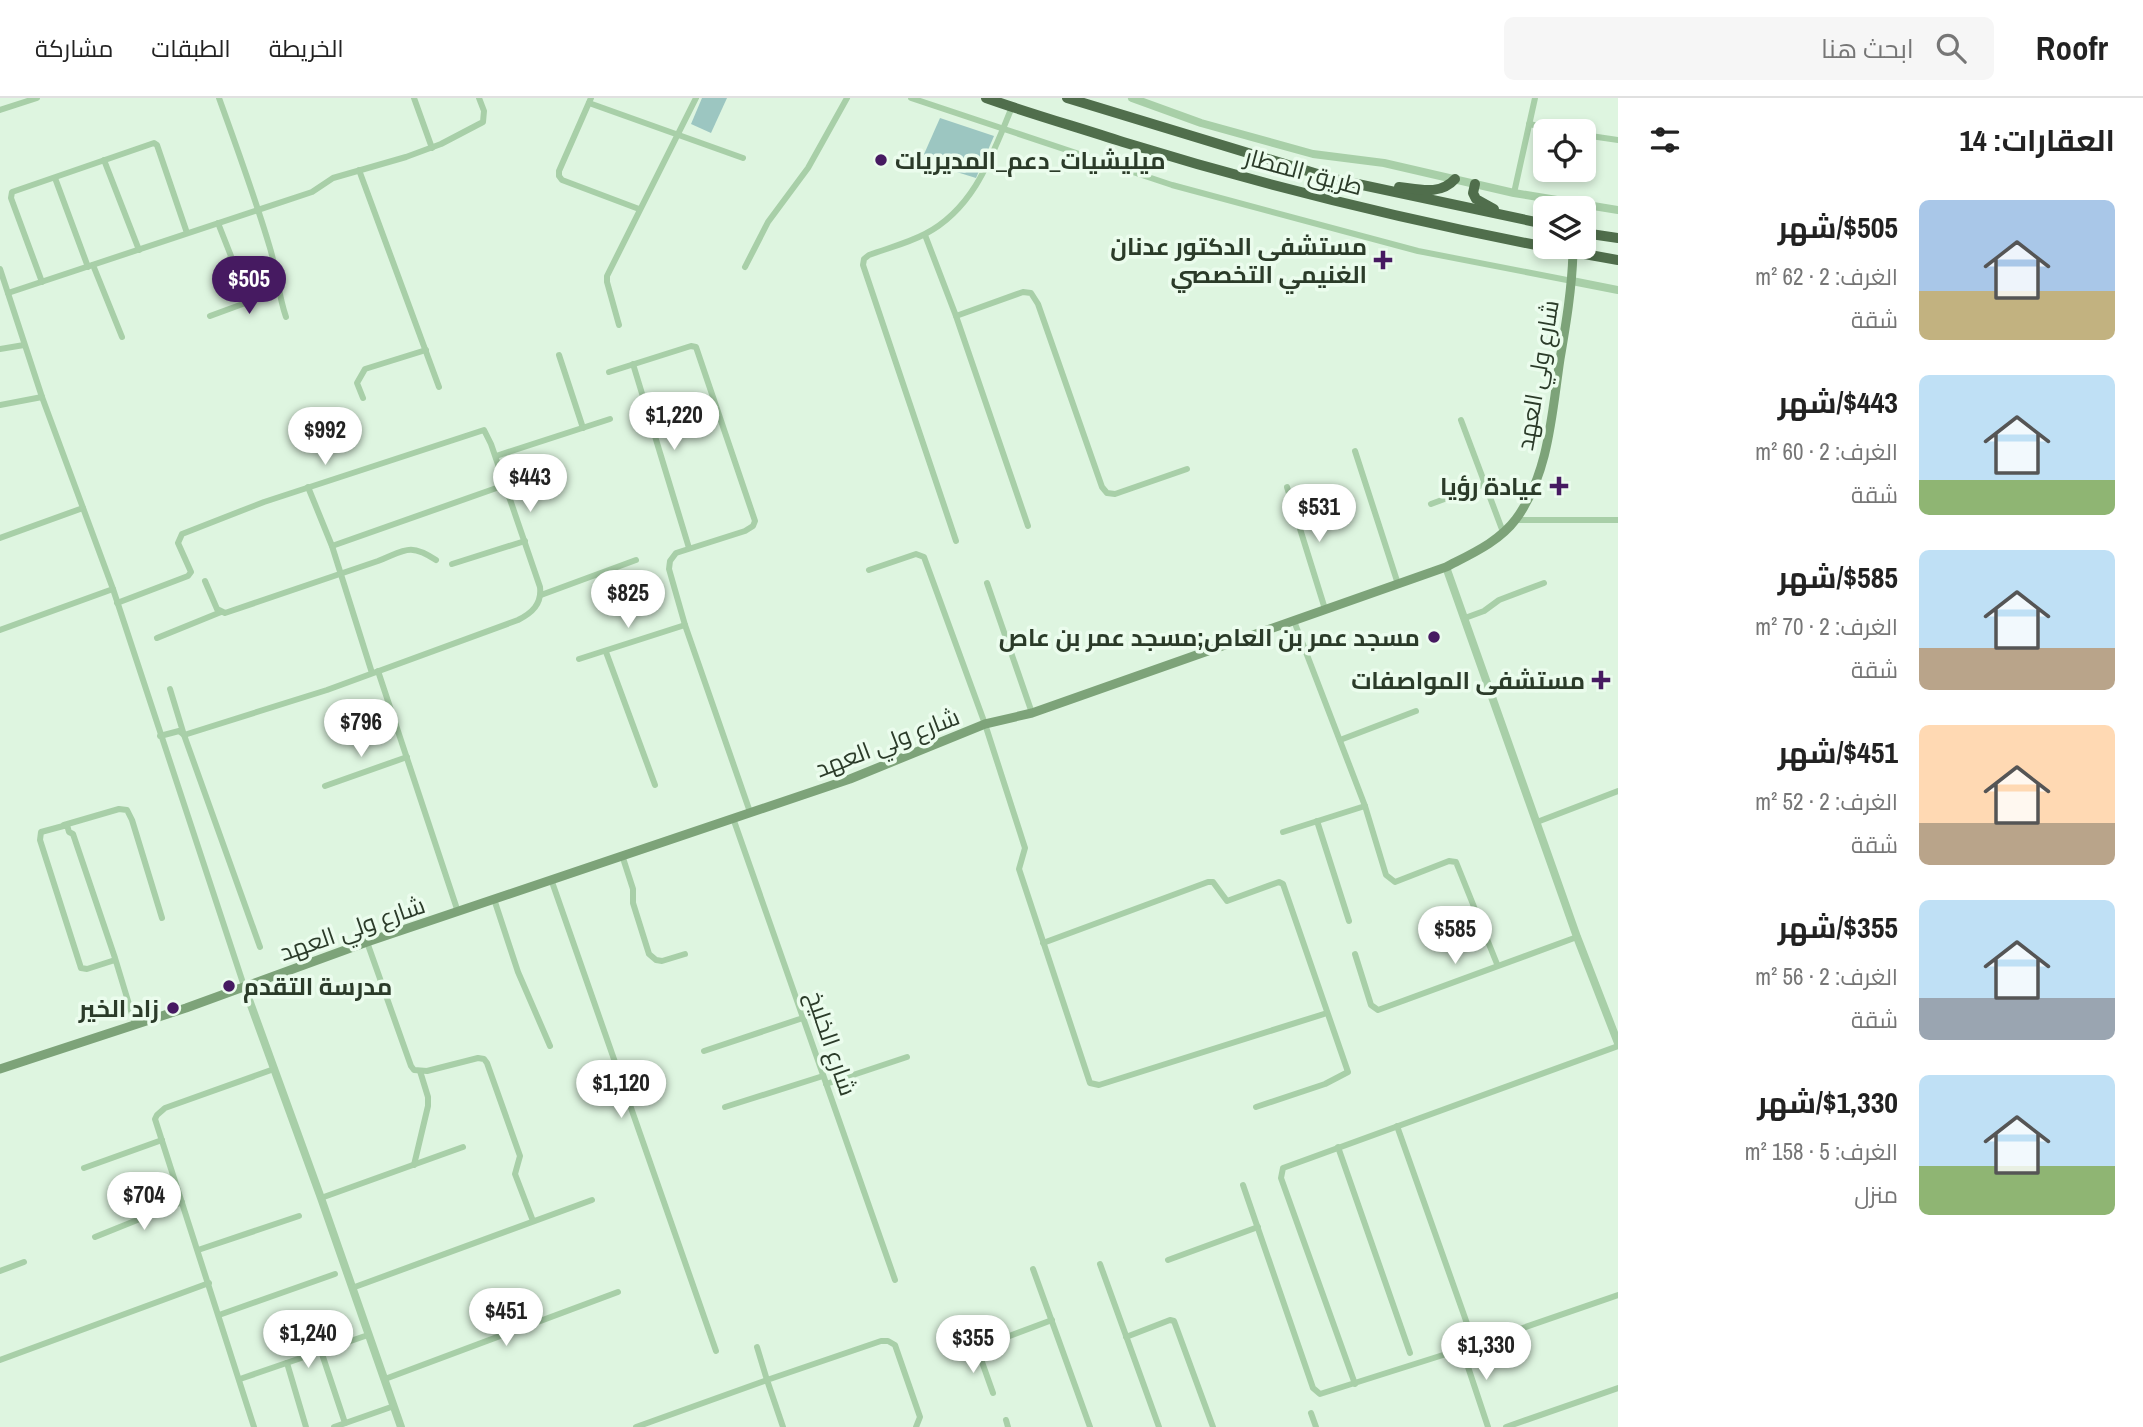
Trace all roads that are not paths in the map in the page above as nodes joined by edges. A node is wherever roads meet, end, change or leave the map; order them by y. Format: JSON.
{"nodes":[{"id":1,"x":37,"y":98,"type":"edge"},
{"id":2,"x":219,"y":98,"type":"edge"},
{"id":3,"x":414,"y":98,"type":"edge"},
{"id":4,"x":479,"y":98,"type":"edge"},
{"id":5,"x":696,"y":98,"type":"edge"},
{"id":6,"x":847,"y":98,"type":"edge"},
{"id":7,"x":911,"y":98,"type":"edge"},
{"id":8,"x":986,"y":98,"type":"edge"},
{"id":9,"x":1067,"y":98,"type":"edge"},
{"id":10,"x":1132,"y":98,"type":"edge"},
{"id":11,"x":1535,"y":98,"type":"edge"},
{"id":12,"x":590,"y":101,"type":"edge"},
{"id":13,"x":1012,"y":107,"type":"junction"},
{"id":14,"x":0,"y":110,"type":"edge"},
{"id":15,"x":1529,"y":124,"type":"junction"},
{"id":16,"x":1533,"y":125,"type":"edge"},
{"id":17,"x":1003,"y":129,"type":"junction"},
{"id":18,"x":677,"y":135,"type":"junction"},
{"id":19,"x":1596,"y":136,"type":"edge"},
{"id":20,"x":1618,"y":139,"type":"edge"},
{"id":21,"x":432,"y":148,"type":"junction"},
{"id":22,"x":743,"y":158,"type":"dead end"},
{"id":23,"x":104,"y":160,"type":"junction"},
{"id":24,"x":359,"y":170,"type":"junction"},
{"id":25,"x":55,"y":178,"type":"junction"},
{"id":26,"x":1455,"y":179,"type":"junction"},
{"id":27,"x":1358,"y":184,"type":"junction"},
{"id":28,"x":1475,"y":184,"type":"junction"},
{"id":29,"x":1514,"y":193,"type":"junction"},
{"id":30,"x":639,"y":209,"type":"junction"},
{"id":31,"x":259,"y":210,"type":"junction"},
{"id":32,"x":1618,"y":210,"type":"edge"},
{"id":33,"x":1516,"y":218,"type":"junction"},
{"id":34,"x":1533,"y":222,"type":"edge"},
{"id":35,"x":218,"y":223,"type":"junction"},
{"id":36,"x":187,"y":233,"type":"junction"},
{"id":37,"x":925,"y":235,"type":"junction"},
{"id":38,"x":1596,"y":235,"type":"edge"},
{"id":39,"x":1618,"y":238,"type":"edge"},
{"id":40,"x":1533,"y":244,"type":"edge"},
{"id":41,"x":139,"y":250,"type":"junction"},
{"id":42,"x":1596,"y":256,"type":"edge"},
{"id":43,"x":1573,"y":259,"type":"edge"},
{"id":44,"x":1618,"y":260,"type":"edge"},
{"id":45,"x":223,"y":264,"type":"dead end"},
{"id":46,"x":91,"y":266,"type":"junction"},
{"id":47,"x":745,"y":267,"type":"dead end"},
{"id":48,"x":0,"y":269,"type":"edge"},
{"id":49,"x":1572,"y":281,"type":"junction"},
{"id":50,"x":42,"y":282,"type":"junction"},
{"id":51,"x":1618,"y":290,"type":"edge"},
{"id":52,"x":278,"y":291,"type":"junction"},
{"id":53,"x":8,"y":293,"type":"junction"},
{"id":54,"x":210,"y":316,"type":"dead end"},
{"id":55,"x":956,"y":316,"type":"junction"},
{"id":56,"x":286,"y":317,"type":"dead end"},
{"id":57,"x":619,"y":325,"type":"dead end"},
{"id":58,"x":122,"y":337,"type":"dead end"},
{"id":59,"x":24,"y":345,"type":"junction"},
{"id":60,"x":0,"y":349,"type":"edge"},
{"id":61,"x":426,"y":350,"type":"junction"},
{"id":62,"x":559,"y":355,"type":"dead end"},
{"id":63,"x":633,"y":364,"type":"junction"},
{"id":64,"x":609,"y":372,"type":"dead end"},
{"id":65,"x":439,"y":387,"type":"dead end"},
{"id":66,"x":42,"y":397,"type":"junction"},
{"id":67,"x":363,"y":398,"type":"dead end"},
{"id":68,"x":0,"y":405,"type":"edge"},
{"id":69,"x":610,"y":419,"type":"dead end"},
{"id":70,"x":1461,"y":420,"type":"dead end"},
{"id":71,"x":583,"y":428,"type":"junction"},
{"id":72,"x":1355,"y":451,"type":"dead end"},
{"id":73,"x":496,"y":456,"type":"junction"},
{"id":74,"x":1186,"y":469,"type":"dead end"},
{"id":75,"x":1485,"y":484,"type":"junction"},
{"id":76,"x":505,"y":485,"type":"junction"},
{"id":77,"x":308,"y":487,"type":"junction"},
{"id":78,"x":1287,"y":487,"type":"dead end"},
{"id":79,"x":1431,"y":504,"type":"dead end"},
{"id":80,"x":83,"y":508,"type":"junction"},
{"id":81,"x":1515,"y":520,"type":"junction"},
{"id":82,"x":1618,"y":520,"type":"edge"},
{"id":83,"x":1028,"y":526,"type":"dead end"},
{"id":84,"x":1503,"y":532,"type":"junction"},
{"id":85,"x":0,"y":538,"type":"edge"},
{"id":86,"x":524,"y":541,"type":"junction"},
{"id":87,"x":956,"y":541,"type":"dead end"},
{"id":88,"x":332,"y":546,"type":"junction"},
{"id":89,"x":690,"y":548,"type":"junction"},
{"id":90,"x":436,"y":560,"type":"dead end"},
{"id":91,"x":636,"y":560,"type":"dead end"},
{"id":92,"x":452,"y":564,"type":"dead end"},
{"id":93,"x":1446,"y":567,"type":"junction"},
{"id":94,"x":869,"y":570,"type":"dead end"},
{"id":95,"x":341,"y":574,"type":"junction"},
{"id":96,"x":205,"y":581,"type":"dead end"},
{"id":97,"x":987,"y":583,"type":"dead end"},
{"id":98,"x":1544,"y":583,"type":"dead end"},
{"id":99,"x":1398,"y":584,"type":"junction"},
{"id":100,"x":113,"y":589,"type":"junction"},
{"id":101,"x":541,"y":595,"type":"junction"},
{"id":102,"x":117,"y":603,"type":"junction"},
{"id":103,"x":1325,"y":609,"type":"junction"},
{"id":104,"x":221,"y":612,"type":"junction"},
{"id":105,"x":1465,"y":618,"type":"junction"},
{"id":106,"x":1294,"y":621,"type":"junction"},
{"id":107,"x":685,"y":625,"type":"junction"},
{"id":108,"x":0,"y":630,"type":"edge"},
{"id":109,"x":157,"y":638,"type":"dead end"},
{"id":110,"x":606,"y":652,"type":"junction"},
{"id":111,"x":579,"y":659,"type":"dead end"},
{"id":112,"x":375,"y":672,"type":"junction"},
{"id":113,"x":170,"y":689,"type":"dead end"},
{"id":114,"x":1416,"y":711,"type":"dead end"},
{"id":115,"x":1032,"y":713,"type":"junction"},
{"id":116,"x":985,"y":724,"type":"junction"},
{"id":117,"x":184,"y":735,"type":"junction"},
{"id":118,"x":160,"y":736,"type":"junction"},
{"id":119,"x":1340,"y":740,"type":"junction"},
{"id":120,"x":407,"y":757,"type":"junction"},
{"id":121,"x":655,"y":785,"type":"dead end"},
{"id":122,"x":325,"y":786,"type":"dead end"},
{"id":123,"x":1618,"y":791,"type":"edge"},
{"id":124,"x":1365,"y":806,"type":"junction"},
{"id":125,"x":750,"y":812,"type":"junction"},
{"id":126,"x":733,"y":818,"type":"junction"},
{"id":127,"x":1317,"y":821,"type":"junction"},
{"id":128,"x":1537,"y":822,"type":"junction"},
{"id":129,"x":56,"y":827,"type":"junction"},
{"id":130,"x":1283,"y":832,"type":"dead end"},
{"id":131,"x":622,"y":855,"type":"junction"},
{"id":132,"x":551,"y":880,"type":"junction"},
{"id":133,"x":494,"y":899,"type":"junction"},
{"id":134,"x":457,"y":912,"type":"junction"},
{"id":135,"x":162,"y":918,"type":"dead end"},
{"id":136,"x":1349,"y":921,"type":"dead end"},
{"id":137,"x":1577,"y":937,"type":"junction"},
{"id":138,"x":367,"y":942,"type":"junction"},
{"id":139,"x":1043,"y":943,"type":"junction"},
{"id":140,"x":260,"y":947,"type":"dead end"},
{"id":141,"x":685,"y":954,"type":"dead end"},
{"id":142,"x":1355,"y":954,"type":"dead end"},
{"id":143,"x":115,"y":960,"type":"junction"},
{"id":144,"x":1497,"y":964,"type":"junction"},
{"id":145,"x":244,"y":986,"type":"junction"},
{"id":146,"x":1326,"y":1013,"type":"junction"},
{"id":147,"x":803,"y":1018,"type":"junction"},
{"id":148,"x":135,"y":1024,"type":"junction"},
{"id":149,"x":1618,"y":1044,"type":"edge"},
{"id":150,"x":550,"y":1046,"type":"dead end"},
{"id":151,"x":704,"y":1051,"type":"dead end"},
{"id":152,"x":907,"y":1056,"type":"dead end"},
{"id":153,"x":0,"y":1069,"type":"edge"},
{"id":154,"x":274,"y":1069,"type":"junction"},
{"id":155,"x":420,"y":1071,"type":"junction"},
{"id":156,"x":823,"y":1076,"type":"junction"},
{"id":157,"x":826,"y":1084,"type":"junction"},
{"id":158,"x":725,"y":1107,"type":"dead end"},
{"id":159,"x":1256,"y":1107,"type":"dead end"},
{"id":160,"x":1397,"y":1126,"type":"junction"},
{"id":161,"x":162,"y":1140,"type":"junction"},
{"id":162,"x":463,"y":1147,"type":"dead end"},
{"id":163,"x":1338,"y":1147,"type":"junction"},
{"id":164,"x":414,"y":1165,"type":"junction"},
{"id":165,"x":83,"y":1168,"type":"dead end"},
{"id":166,"x":1243,"y":1185,"type":"dead end"},
{"id":167,"x":321,"y":1198,"type":"junction"},
{"id":168,"x":592,"y":1200,"type":"dead end"},
{"id":169,"x":182,"y":1202,"type":"junction"},
{"id":170,"x":299,"y":1216,"type":"dead end"},
{"id":171,"x":533,"y":1222,"type":"junction"},
{"id":172,"x":1258,"y":1227,"type":"junction"},
{"id":173,"x":95,"y":1237,"type":"dead end"},
{"id":174,"x":198,"y":1250,"type":"junction"},
{"id":175,"x":1168,"y":1261,"type":"dead end"},
{"id":176,"x":24,"y":1262,"type":"dead end"},
{"id":177,"x":1100,"y":1264,"type":"dead end"},
{"id":178,"x":1033,"y":1269,"type":"dead end"},
{"id":179,"x":0,"y":1271,"type":"edge"},
{"id":180,"x":335,"y":1274,"type":"dead end"},
{"id":181,"x":895,"y":1280,"type":"dead end"},
{"id":182,"x":209,"y":1283,"type":"junction"},
{"id":183,"x":352,"y":1288,"type":"junction"},
{"id":184,"x":618,"y":1292,"type":"dead end"},
{"id":185,"x":1618,"y":1295,"type":"edge"},
{"id":186,"x":219,"y":1315,"type":"junction"},
{"id":187,"x":1052,"y":1320,"type":"junction"},
{"id":188,"x":1470,"y":1332,"type":"dead end"},
{"id":189,"x":368,"y":1335,"type":"junction"},
{"id":190,"x":1126,"y":1337,"type":"junction"},
{"id":191,"x":757,"y":1347,"type":"dead end"},
{"id":192,"x":978,"y":1348,"type":"junction"},
{"id":193,"x":1462,"y":1349,"type":"junction"},
{"id":194,"x":321,"y":1351,"type":"junction"},
{"id":195,"x":716,"y":1351,"type":"dead end"},
{"id":196,"x":1410,"y":1353,"type":"dead end"},
{"id":197,"x":960,"y":1355,"type":"dead end"},
{"id":198,"x":0,"y":1360,"type":"edge"},
{"id":199,"x":287,"y":1363,"type":"junction"},
{"id":200,"x":240,"y":1379,"type":"junction"},
{"id":201,"x":385,"y":1379,"type":"junction"},
{"id":202,"x":767,"y":1380,"type":"junction"},
{"id":203,"x":1355,"y":1384,"type":"junction"},
{"id":204,"x":1618,"y":1388,"type":"edge"},
{"id":205,"x":993,"y":1393,"type":"dead end"},
{"id":206,"x":394,"y":1406,"type":"junction"},
{"id":207,"x":1311,"y":1413,"type":"dead end"},
{"id":208,"x":345,"y":1423,"type":"junction"},
{"id":209,"x":254,"y":1427,"type":"edge"},
{"id":210,"x":306,"y":1427,"type":"edge"},
{"id":211,"x":334,"y":1427,"type":"edge"},
{"id":212,"x":401,"y":1427,"type":"edge"},
{"id":213,"x":636,"y":1427,"type":"edge"},
{"id":214,"x":783,"y":1427,"type":"edge"},
{"id":215,"x":916,"y":1427,"type":"edge"},
{"id":216,"x":1090,"y":1427,"type":"edge"},
{"id":217,"x":1159,"y":1427,"type":"edge"},
{"id":218,"x":1213,"y":1427,"type":"edge"},
{"id":219,"x":1316,"y":1427,"type":"edge"},
{"id":220,"x":1488,"y":1427,"type":"edge"},
{"id":221,"x":1506,"y":1427,"type":"edge"}],
"edges":[{"from":1,"to":14,"type":"street"},
{"from":2,"to":31,"type":"street"},
{"from":3,"to":21,"type":"street"},
{"from":4,"to":21,"type":"street"},
{"from":5,"to":18,"type":"street"},
{"from":6,"to":47,"type":"street"},
{"from":7,"to":17,"type":"street"},
{"from":8,"to":13,"type":"highway","name":"طريق المطار"},
{"from":9,"to":27,"type":"highway","name":"طريق المطار"},
{"from":10,"to":26,"type":"street"},
{"from":11,"to":15,"type":"street"},
{"from":12,"to":18,"type":"street"},
{"from":12,"to":30,"type":"street"},
{"from":13,"to":17,"type":"street"},
{"from":13,"to":40,"type":"highway","name":"طريق المطار"},
{"from":15,"to":16,"type":"street"},
{"from":15,"to":29,"type":"street"},
{"from":17,"to":37,"type":"street"},
{"from":17,"to":49,"type":"street"},
{"from":18,"to":22,"type":"street"},
{"from":18,"to":30,"type":"street"},
{"from":19,"to":20,"type":"street"},
{"from":21,"to":24,"type":"street"},
{"from":23,"to":25,"type":"street"},
{"from":23,"to":36,"type":"street"},
{"from":23,"to":41,"type":"street"},
{"from":24,"to":31,"type":"street"},
{"from":24,"to":61,"type":"street"},
{"from":25,"to":46,"type":"street"},
{"from":25,"to":50,"type":"street"},
{"from":26,"to":27,"type":"highway"},
{"from":26,"to":28,"type":"street"},
{"from":27,"to":33,"type":"highway","name":"طريق المطار"},
{"from":28,"to":29,"type":"street"},
{"from":28,"to":33,"type":"highway"},
{"from":29,"to":32,"type":"street"},
{"from":30,"to":57,"type":"street"},
{"from":31,"to":35,"type":"street"},
{"from":31,"to":52,"type":"street"},
{"from":33,"to":34,"type":"highway","name":"طريق المطار"},
{"from":35,"to":36,"type":"street"},
{"from":35,"to":45,"type":"street"},
{"from":36,"to":41,"type":"street"},
{"from":37,"to":55,"type":"street"},
{"from":37,"to":87,"type":"street"},
{"from":38,"to":39,"type":"highway"},
{"from":41,"to":46,"type":"street"},
{"from":42,"to":44,"type":"highway","name":"طريق المطار"},
{"from":43,"to":49,"type":"main road","name":"شارع ولي العهد"},
{"from":46,"to":50,"type":"street"},
{"from":46,"to":58,"type":"street"},
{"from":48,"to":53,"type":"street"},
{"from":49,"to":51,"type":"street"},
{"from":49,"to":81,"type":"main road","name":"شارع ولي العهد"},
{"from":50,"to":53,"type":"street"},
{"from":52,"to":54,"type":"street"},
{"from":52,"to":56,"type":"street"},
{"from":53,"to":59,"type":"street"},
{"from":55,"to":74,"type":"street"},
{"from":55,"to":83,"type":"street"},
{"from":59,"to":60,"type":"street"},
{"from":59,"to":66,"type":"street"},
{"from":61,"to":65,"type":"street"},
{"from":61,"to":67,"type":"street"},
{"from":62,"to":71,"type":"street"},
{"from":63,"to":64,"type":"street"},
{"from":63,"to":89,"type":"street"},
{"from":63,"to":89,"type":"street"},
{"from":66,"to":68,"type":"street"},
{"from":66,"to":80,"type":"street"},
{"from":69,"to":71,"type":"street"},
{"from":70,"to":75,"type":"street"},
{"from":71,"to":73,"type":"street"},
{"from":72,"to":99,"type":"street"},
{"from":73,"to":76,"type":"street"},
{"from":73,"to":77,"type":"street"},
{"from":75,"to":79,"type":"street"},
{"from":75,"to":84,"type":"street"},
{"from":76,"to":86,"type":"street"},
{"from":76,"to":88,"type":"street"},
{"from":77,"to":88,"type":"street"},
{"from":77,"to":102,"type":"street"},
{"from":78,"to":103,"type":"street"},
{"from":80,"to":85,"type":"street"},
{"from":80,"to":100,"type":"street"},
{"from":81,"to":82,"type":"street"},
{"from":81,"to":84,"type":"main road","name":"شارع ولي العهد"},
{"from":84,"to":93,"type":"main road","name":"شارع ولي العهد"},
{"from":86,"to":92,"type":"street"},
{"from":86,"to":101,"type":"street"},
{"from":88,"to":95,"type":"street"},
{"from":89,"to":107,"type":"street"},
{"from":90,"to":95,"type":"street"},
{"from":91,"to":101,"type":"street"},
{"from":93,"to":99,"type":"main road","name":"شارع ولي العهد"},
{"from":93,"to":105,"type":"street"},
{"from":94,"to":116,"type":"street"},
{"from":95,"to":104,"type":"street"},
{"from":95,"to":112,"type":"street"},
{"from":96,"to":104,"type":"street"},
{"from":97,"to":115,"type":"street"},
{"from":98,"to":105,"type":"street"},
{"from":99,"to":103,"type":"main road","name":"شارع ولي العهد"},
{"from":100,"to":102,"type":"street"},
{"from":100,"to":108,"type":"street"},
{"from":101,"to":112,"type":"street"},
{"from":102,"to":118,"type":"street"},
{"from":103,"to":106,"type":"main road","name":"شارع ولي العهد"},
{"from":104,"to":109,"type":"street"},
{"from":105,"to":128,"type":"street"},
{"from":106,"to":115,"type":"main road","name":"شارع ولي العهد"},
{"from":106,"to":119,"type":"street"},
{"from":107,"to":110,"type":"street"},
{"from":107,"to":125,"type":"street"},
{"from":110,"to":111,"type":"street"},
{"from":110,"to":121,"type":"street"},
{"from":112,"to":117,"type":"street"},
{"from":112,"to":120,"type":"street"},
{"from":113,"to":117,"type":"street"},
{"from":114,"to":119,"type":"street"},
{"from":115,"to":116,"type":"main road","name":"شارع ولي العهد"},
{"from":116,"to":125,"type":"main road","name":"شارع ولي العهد"},
{"from":116,"to":139,"type":"street"},
{"from":117,"to":118,"type":"street"},
{"from":117,"to":140,"type":"street"},
{"from":118,"to":145,"type":"street"},
{"from":119,"to":124,"type":"street"},
{"from":120,"to":122,"type":"street"},
{"from":120,"to":134,"type":"street"},
{"from":123,"to":128,"type":"street"},
{"from":124,"to":127,"type":"street"},
{"from":124,"to":144,"type":"street"},
{"from":125,"to":126,"type":"main road","name":"شارع ولي العهد"},
{"from":126,"to":131,"type":"main road","name":"شارع ولي العهد"},
{"from":126,"to":147,"type":"street","name":"شارع الخليخ"},
{"from":127,"to":130,"type":"street"},
{"from":127,"to":136,"type":"street"},
{"from":128,"to":137,"type":"street"},
{"from":129,"to":135,"type":"street"},
{"from":129,"to":143,"type":"street"},
{"from":129,"to":143,"type":"street"},
{"from":131,"to":132,"type":"main road","name":"شارع ولي العهد"},
{"from":131,"to":141,"type":"street"},
{"from":132,"to":133,"type":"main road","name":"شارع ولي العهد"},
{"from":132,"to":195,"type":"street"},
{"from":133,"to":134,"type":"main road","name":"شارع ولي العهد"},
{"from":133,"to":150,"type":"street"},
{"from":134,"to":138,"type":"main road","name":"شارع ولي العهد"},
{"from":137,"to":144,"type":"street"},
{"from":137,"to":149,"type":"street"},
{"from":138,"to":145,"type":"main road","name":"شارع ولي العهد"},
{"from":138,"to":155,"type":"street"},
{"from":139,"to":146,"type":"street"},
{"from":139,"to":146,"type":"street"},
{"from":142,"to":144,"type":"street"},
{"from":143,"to":148,"type":"street"},
{"from":145,"to":148,"type":"main road","name":"شارع ولي العهد"},
{"from":145,"to":154,"type":"street"},
{"from":146,"to":159,"type":"street"},
{"from":147,"to":151,"type":"street"},
{"from":147,"to":156,"type":"street","name":"شارع الخليخ"},
{"from":148,"to":153,"type":"main road","name":"شارع ولي العهد"},
{"from":149,"to":160,"type":"street"},
{"from":152,"to":157,"type":"street"},
{"from":154,"to":161,"type":"street"},
{"from":154,"to":167,"type":"street"},
{"from":155,"to":164,"type":"street"},
{"from":155,"to":171,"type":"street"},
{"from":156,"to":157,"type":"street","name":"شارع الخليخ"},
{"from":156,"to":158,"type":"street"},
{"from":157,"to":181,"type":"street","name":"شارع الخليخ"},
{"from":160,"to":163,"type":"street"},
{"from":160,"to":188,"type":"street"},
{"from":161,"to":165,"type":"street"},
{"from":161,"to":169,"type":"street"},
{"from":162,"to":164,"type":"street"},
{"from":163,"to":196,"type":"street"},
{"from":163,"to":203,"type":"street"},
{"from":164,"to":167,"type":"street"},
{"from":166,"to":172,"type":"street"},
{"from":167,"to":183,"type":"street"},
{"from":168,"to":171,"type":"street"},
{"from":169,"to":173,"type":"street"},
{"from":169,"to":174,"type":"street"},
{"from":170,"to":174,"type":"street"},
{"from":171,"to":183,"type":"street"},
{"from":172,"to":175,"type":"street"},
{"from":172,"to":203,"type":"street"},
{"from":174,"to":182,"type":"street"},
{"from":176,"to":179,"type":"street"},
{"from":177,"to":190,"type":"street"},
{"from":178,"to":187,"type":"street"},
{"from":180,"to":186,"type":"street"},
{"from":182,"to":186,"type":"street"},
{"from":182,"to":198,"type":"street"},
{"from":183,"to":189,"type":"street"},
{"from":184,"to":201,"type":"street"},
{"from":185,"to":193,"type":"street"},
{"from":186,"to":200,"type":"street"},
{"from":187,"to":192,"type":"street"},
{"from":187,"to":216,"type":"street"},
{"from":189,"to":194,"type":"street"},
{"from":189,"to":201,"type":"street"},
{"from":190,"to":217,"type":"street"},
{"from":190,"to":218,"type":"street"},
{"from":191,"to":202,"type":"street"},
{"from":192,"to":197,"type":"street"},
{"from":192,"to":205,"type":"street"},
{"from":193,"to":203,"type":"street"},
{"from":193,"to":220,"type":"street"},
{"from":194,"to":199,"type":"street"},
{"from":194,"to":208,"type":"street"},
{"from":199,"to":200,"type":"street"},
{"from":199,"to":210,"type":"street"},
{"from":200,"to":209,"type":"street"},
{"from":201,"to":206,"type":"street"},
{"from":202,"to":213,"type":"street"},
{"from":202,"to":214,"type":"street"},
{"from":202,"to":215,"type":"street"},
{"from":204,"to":221,"type":"street"},
{"from":206,"to":208,"type":"street"},
{"from":206,"to":212,"type":"street"},
{"from":207,"to":219,"type":"street"},
{"from":208,"to":211,"type":"street"}]}
